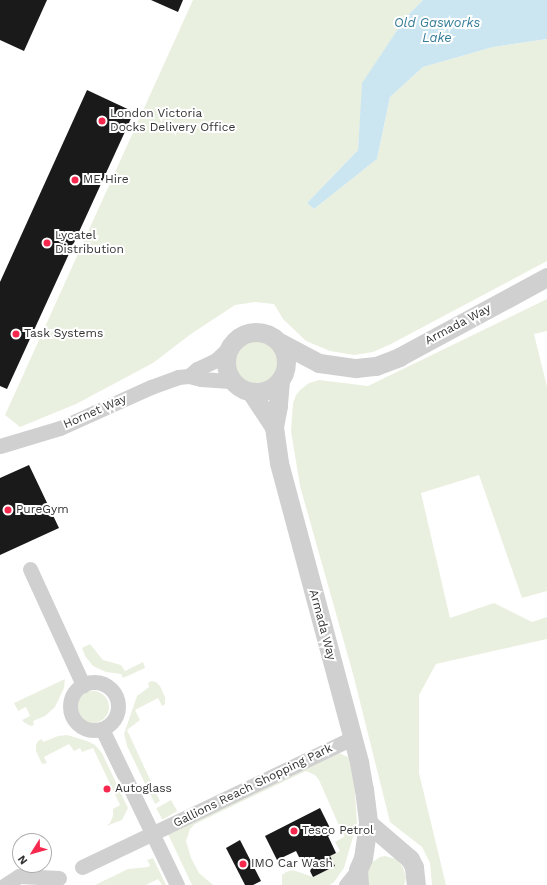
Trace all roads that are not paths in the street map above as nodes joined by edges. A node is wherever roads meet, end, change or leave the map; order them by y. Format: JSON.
{"nodes":[{"id":1,"x":547,"y":277,"type":"edge"},
{"id":2,"x":281,"y":343,"type":"junction"},
{"id":3,"x":229,"y":348,"type":"junction"},
{"id":4,"x":319,"y":363,"type":"junction"},
{"id":5,"x":189,"y":376,"type":"junction"},
{"id":6,"x":282,"y":378,"type":"junction"},
{"id":7,"x":233,"y":381,"type":"junction"},
{"id":8,"x":251,"y":392,"type":"junction"},
{"id":9,"x":274,"y":427,"type":"junction"},
{"id":10,"x":0,"y":446,"type":"edge"},
{"id":11,"x":30,"y":569,"type":"dead end"},
{"id":12,"x":83,"y":685,"type":"junction"},
{"id":13,"x":102,"y":729,"type":"junction"},
{"id":14,"x":352,"y":738,"type":"junction"},
{"id":15,"x":368,"y":823,"type":"junction"},
{"id":16,"x":153,"y":834,"type":"junction"},
{"id":17,"x":396,"y":848,"type":"junction"},
{"id":18,"x":360,"y":871,"type":"edge"},
{"id":19,"x":66,"y":875,"type":"edge"},
{"id":20,"x":415,"y":882,"type":"edge"},
{"id":21,"x":5,"y":885,"type":"edge"},
{"id":22,"x":178,"y":885,"type":"edge"},
{"id":23,"x":346,"y":885,"type":"edge"}],
"edges":[{"from":1,"to":4,"type":"street","name":"Armada Way"},
{"from":2,"to":3,"type":"street","name":"Armada Way"},
{"from":2,"to":4,"type":"street","name":"Armada Way"},
{"from":2,"to":6,"type":"street","name":"Armada Way"},
{"from":3,"to":5,"type":"street","name":"Hornet Way"},
{"from":3,"to":7,"type":"street"},
{"from":4,"to":6,"type":"street","name":"Armada Way"},
{"from":5,"to":7,"type":"street","name":"Hornet Way"},
{"from":5,"to":10,"type":"street","name":"Hornet Way"},
{"from":6,"to":8,"type":"street","name":"Armada Way"},
{"from":6,"to":9,"type":"street","name":"Armada Way"},
{"from":7,"to":8,"type":"street","name":"Armada Way"},
{"from":8,"to":9,"type":"street","name":"Armada Way"},
{"from":9,"to":14,"type":"street","name":"Armada Way"},
{"from":11,"to":12,"type":"street"},
{"from":12,"to":13,"type":"street"},
{"from":12,"to":13,"type":"street"},
{"from":13,"to":16,"type":"street"},
{"from":14,"to":15,"type":"street","name":"Armada Way"},
{"from":14,"to":16,"type":"street","name":"Gallions Reach Shopping Park"},
{"from":15,"to":17,"type":"street"},
{"from":15,"to":18,"type":"street","name":"Armada Way"},
{"from":16,"to":19,"type":"street","name":"Gallions Reach Shopping Park"},
{"from":16,"to":22,"type":"street"},
{"from":17,"to":18,"type":"street"},
{"from":17,"to":20,"type":"street"},
{"from":18,"to":23,"type":"street"},
{"from":19,"to":21,"type":"street","name":"Gallions Reach Shopping Park"}]}
